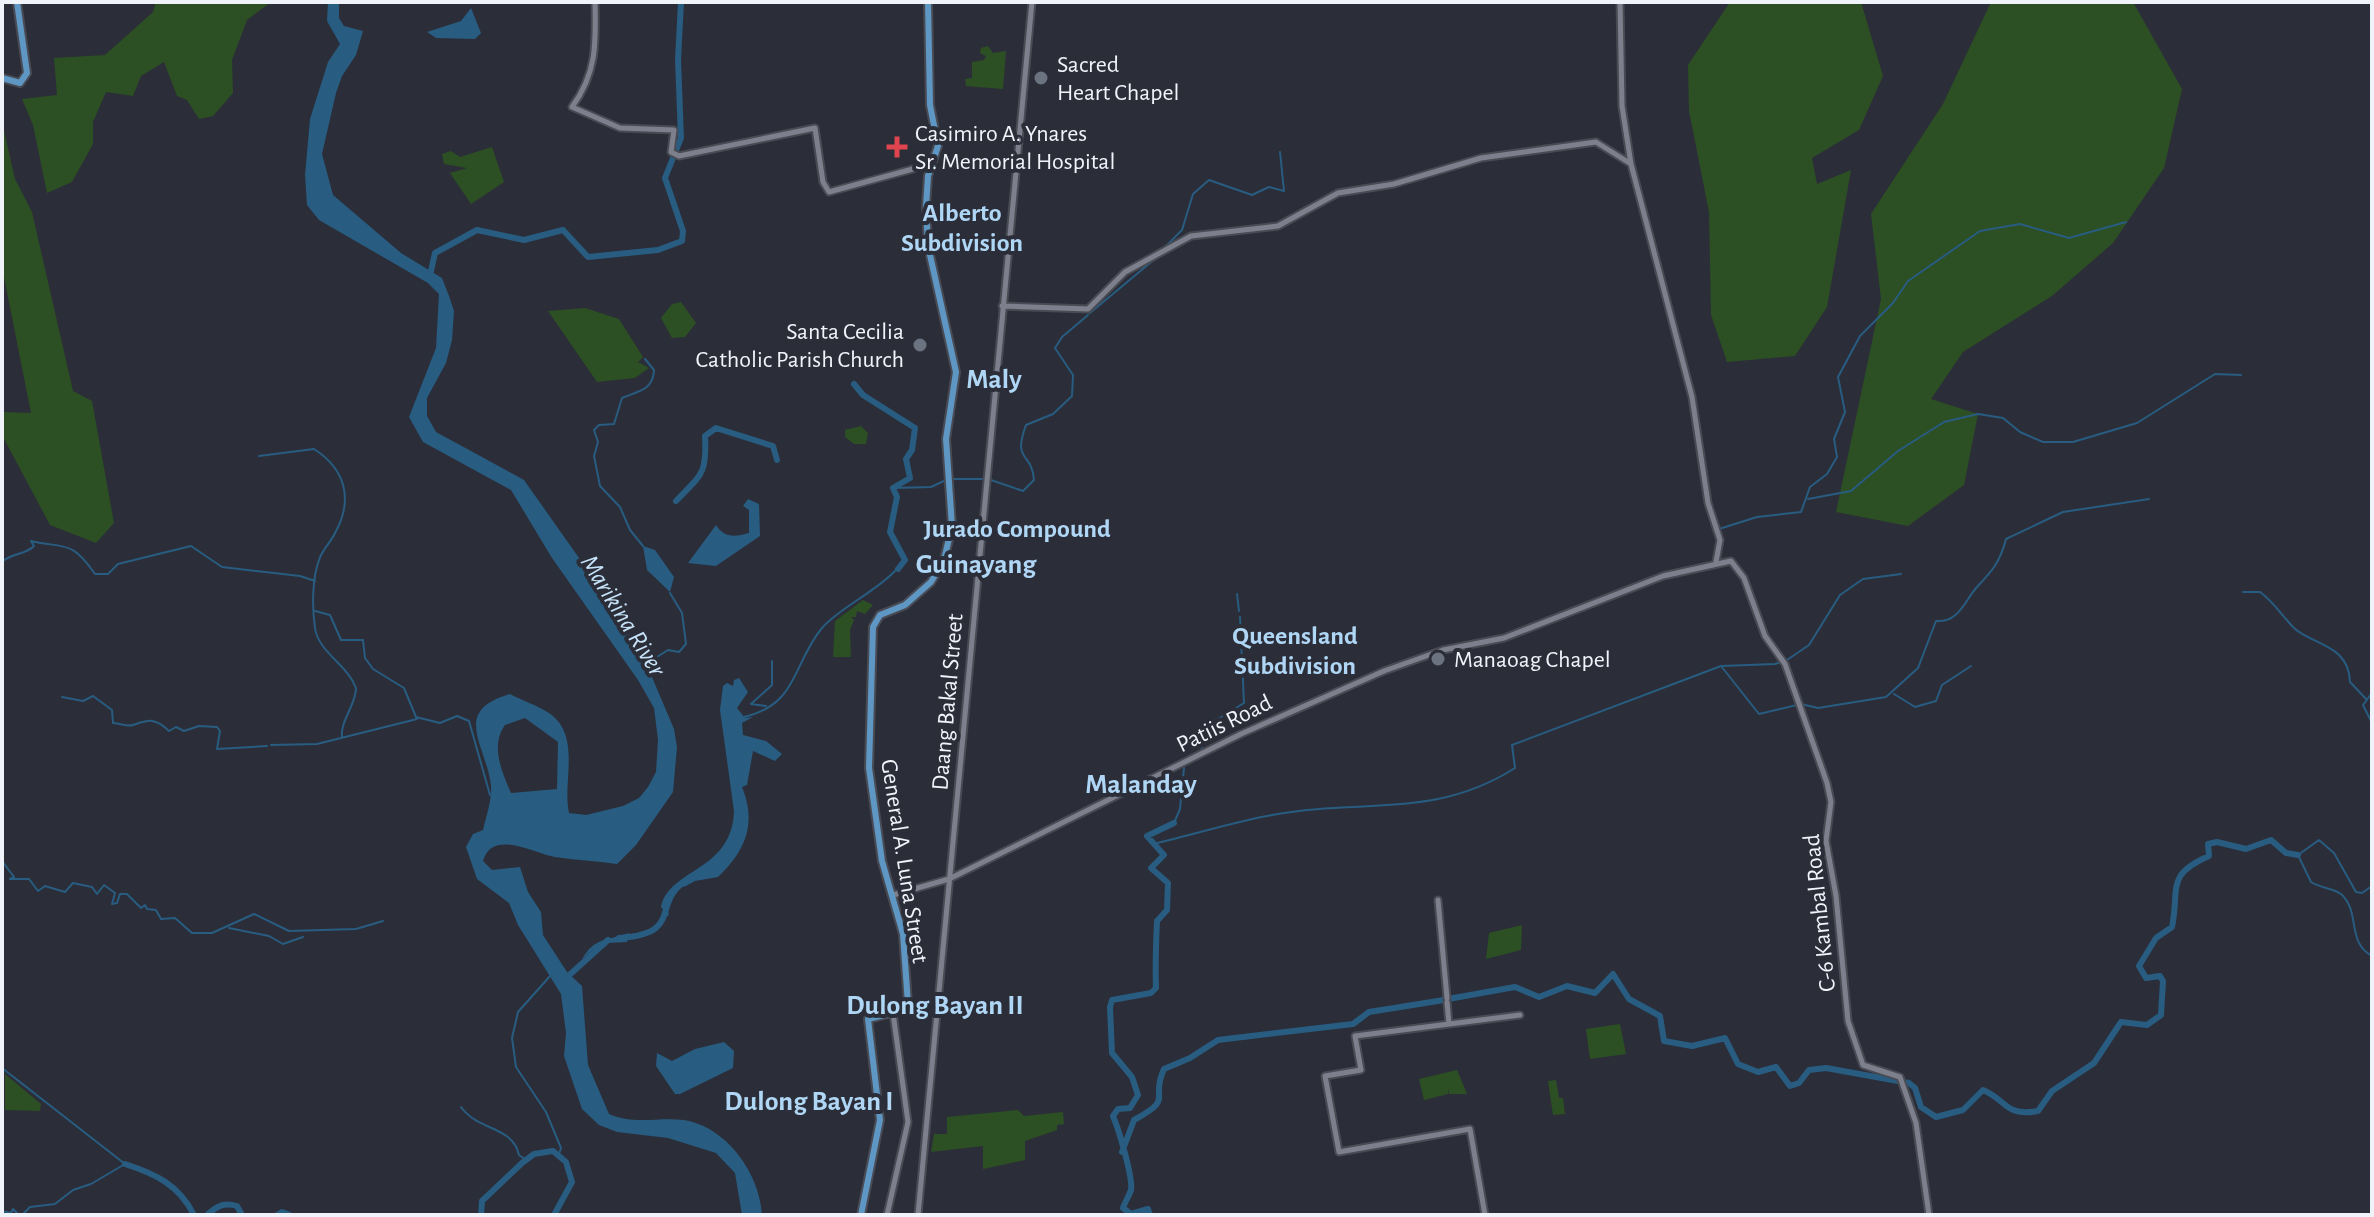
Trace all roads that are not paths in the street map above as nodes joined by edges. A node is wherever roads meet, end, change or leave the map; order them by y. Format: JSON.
{"nodes":[{"id":1,"x":17,"y":2,"type":"edge"},
{"id":2,"x":595,"y":2,"type":"edge"},
{"id":3,"x":928,"y":2,"type":"edge"},
{"id":4,"x":1032,"y":2,"type":"edge"},
{"id":5,"x":1620,"y":2,"type":"edge"},
{"id":6,"x":2,"y":78,"type":"edge"},
{"id":7,"x":931,"y":164,"type":"junction"},
{"id":8,"x":1631,"y":164,"type":"junction"},
{"id":9,"x":1002,"y":306,"type":"junction"},
{"id":10,"x":1716,"y":562,"type":"junction"},
{"id":11,"x":949,"y":879,"type":"junction"},
{"id":12,"x":893,"y":895,"type":"junction"},
{"id":13,"x":1438,"y":900,"type":"dead end"},
{"id":14,"x":893,"y":1013,"type":"junction"},
{"id":15,"x":1520,"y":1015,"type":"dead end"},
{"id":16,"x":1449,"y":1024,"type":"junction"},
{"id":17,"x":861,"y":1215,"type":"edge"},
{"id":18,"x":887,"y":1215,"type":"edge"},
{"id":19,"x":918,"y":1215,"type":"edge"},
{"id":20,"x":1485,"y":1215,"type":"edge"},
{"id":21,"x":1929,"y":1215,"type":"edge"}],
"edges":[{"from":1,"to":6,"type":"main road"},
{"from":2,"to":7,"type":"street"},
{"from":3,"to":7,"type":"main road"},
{"from":4,"to":9,"type":"street","name":"Daang Bakal Street"},
{"from":5,"to":8,"type":"street"},
{"from":7,"to":12,"type":"main road","name":"General A. Luna Street"},
{"from":8,"to":9,"type":"street"},
{"from":8,"to":10,"type":"street"},
{"from":9,"to":11,"type":"street","name":"Daang Bakal Street"},
{"from":10,"to":11,"type":"street","name":"Patiis Road"},
{"from":10,"to":21,"type":"street","name":"C-6 Kambal Road"},
{"from":11,"to":12,"type":"street","name":"Patiis Road"},
{"from":11,"to":19,"type":"street","name":"Daang Bakal Street"},
{"from":12,"to":14,"type":"main road","name":"General A. Luna Street"},
{"from":13,"to":16,"type":"street"},
{"from":14,"to":17,"type":"main road","name":"General A. Luna Street"},
{"from":14,"to":18,"type":"street"},
{"from":15,"to":16,"type":"street"},
{"from":16,"to":20,"type":"street"}]}
